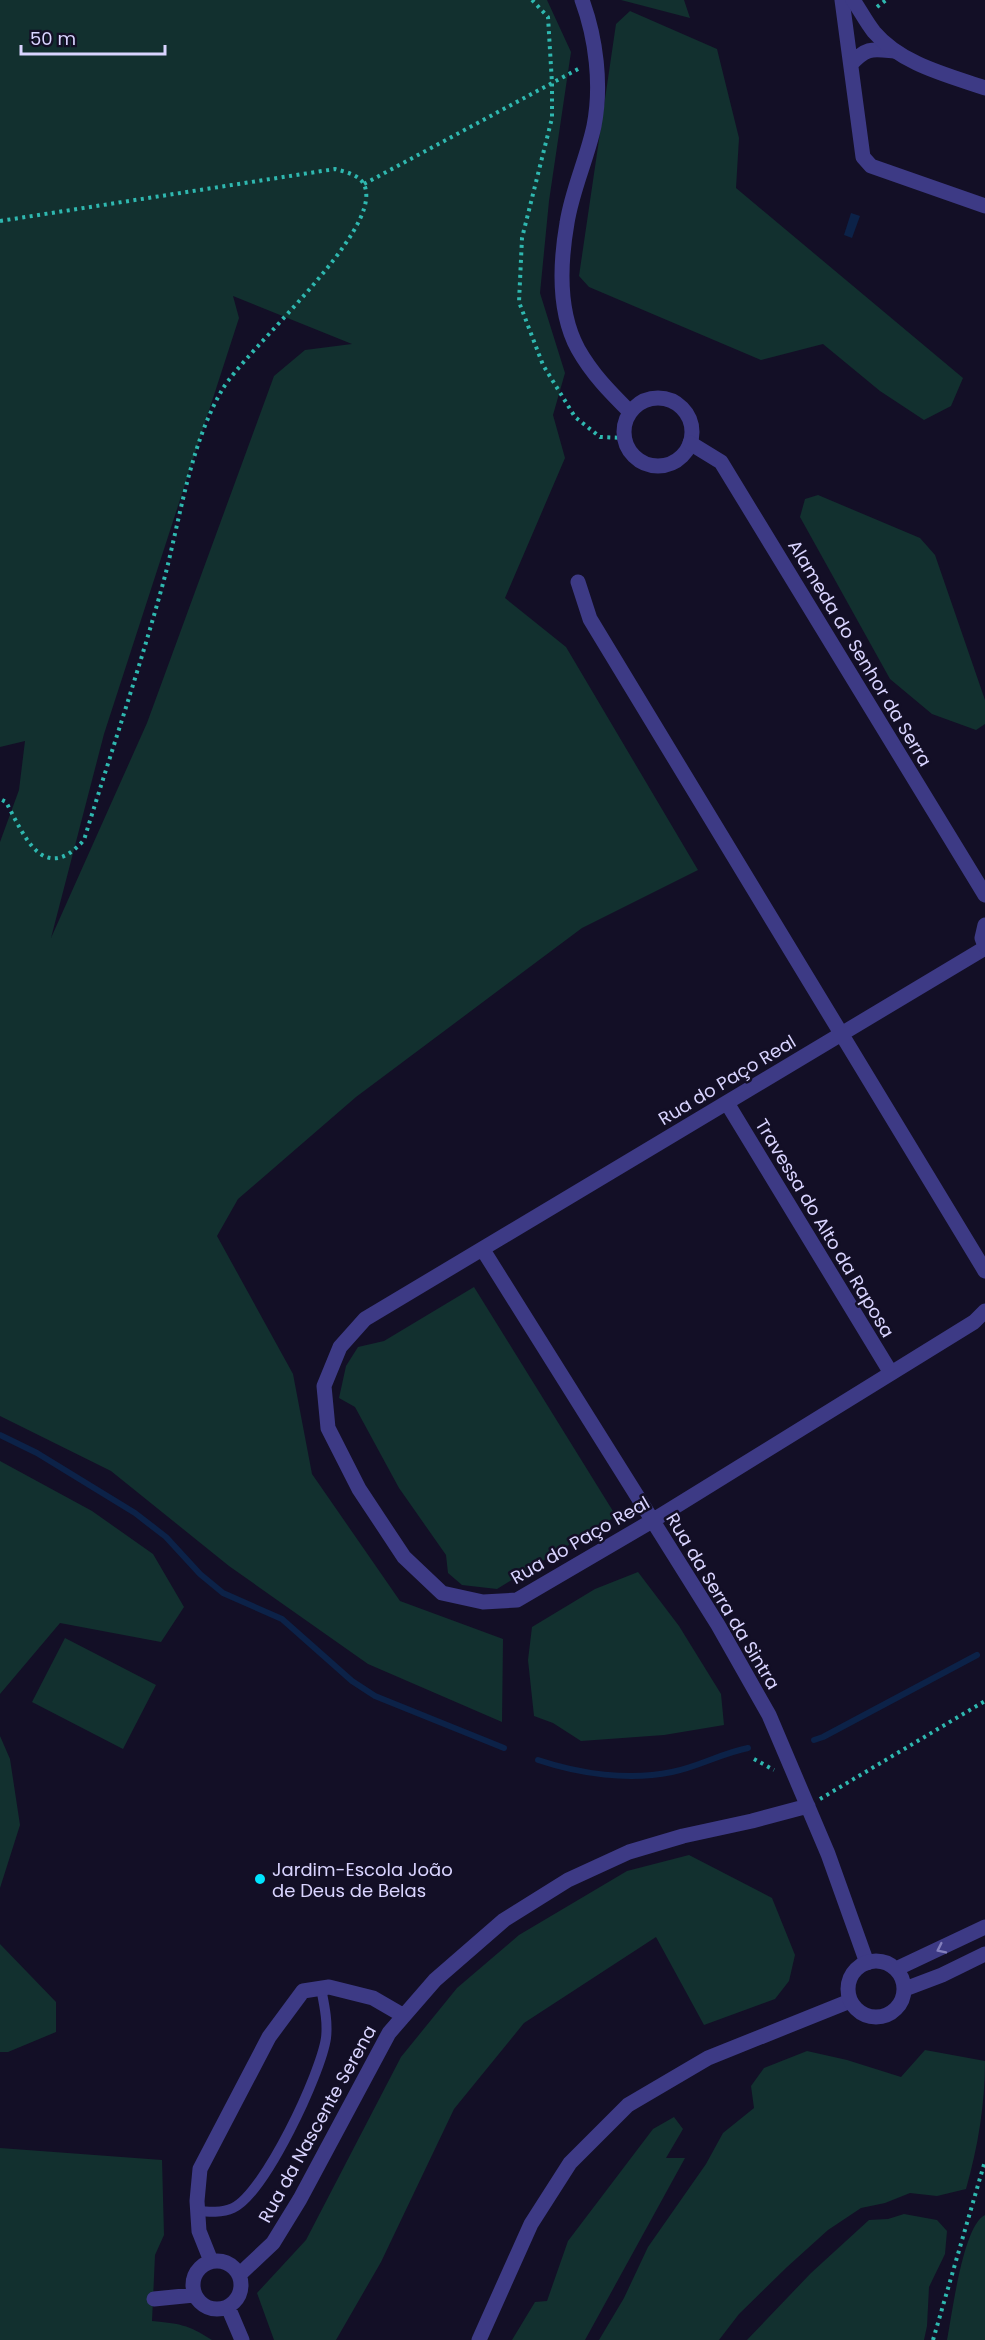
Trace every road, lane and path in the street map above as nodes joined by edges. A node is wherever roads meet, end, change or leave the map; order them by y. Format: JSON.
{"nodes":[{"id":1,"x":532,"y":0,"type":"edge"},
{"id":2,"x":582,"y":0,"type":"edge"},
{"id":3,"x":842,"y":0,"type":"edge"},
{"id":4,"x":854,"y":0,"type":"edge"},
{"id":5,"x":894,"y":51,"type":"junction"},
{"id":6,"x":596,"y":60,"type":"junction"},
{"id":7,"x":851,"y":64,"type":"junction"},
{"id":8,"x":552,"y":82,"type":"junction"},
{"id":9,"x":985,"y":88,"type":"edge"},
{"id":10,"x":364,"y":184,"type":"junction"},
{"id":11,"x":985,"y":206,"type":"edge"},
{"id":12,"x":0,"y":221,"type":"edge"},
{"id":13,"x":630,"y":412,"type":"junction"},
{"id":14,"x":690,"y":443,"type":"junction"},
{"id":15,"x":578,"y":582,"type":"dead end"},
{"id":16,"x":0,"y":799,"type":"edge"},
{"id":17,"x":985,"y":895,"type":"edge"},
{"id":18,"x":985,"y":925,"type":"edge"},
{"id":19,"x":985,"y":947,"type":"edge"},
{"id":20,"x":842,"y":1033,"type":"junction"},
{"id":21,"x":727,"y":1103,"type":"junction"},
{"id":22,"x":483,"y":1250,"type":"junction"},
{"id":23,"x":985,"y":1271,"type":"edge"},
{"id":24,"x":985,"y":1311,"type":"edge"},
{"id":25,"x":891,"y":1373,"type":"junction"},
{"id":26,"x":652,"y":1521,"type":"junction"},
{"id":27,"x":985,"y":1701,"type":"edge"},
{"id":28,"x":808,"y":1806,"type":"junction"},
{"id":29,"x":985,"y":1927,"type":"edge"},
{"id":30,"x":985,"y":1954,"type":"edge"},
{"id":31,"x":867,"y":1963,"type":"junction"},
{"id":32,"x":896,"y":1969,"type":"junction"},
{"id":33,"x":321,"y":1988,"type":"junction"},
{"id":34,"x":905,"y":1989,"type":"junction"},
{"id":35,"x":850,"y":2001,"type":"junction"},
{"id":36,"x":404,"y":2016,"type":"junction"},
{"id":37,"x":985,"y":2161,"type":"edge"},
{"id":38,"x":197,"y":2211,"type":"junction"},
{"id":39,"x":210,"y":2262,"type":"junction"},
{"id":40,"x":239,"y":2275,"type":"junction"},
{"id":41,"x":194,"y":2295,"type":"junction"},
{"id":42,"x":154,"y":2299,"type":"dead end"},
{"id":43,"x":228,"y":2307,"type":"junction"},
{"id":44,"x":242,"y":2340,"type":"edge"},
{"id":45,"x":479,"y":2340,"type":"edge"},
{"id":46,"x":933,"y":2340,"type":"edge"}],
"edges":[{"from":1,"to":8,"type":"path"},
{"from":2,"to":6,"type":"street"},
{"from":3,"to":7,"type":"street"},
{"from":4,"to":5,"type":"street"},
{"from":5,"to":7,"type":"street"},
{"from":5,"to":9,"type":"street"},
{"from":6,"to":8,"type":"path"},
{"from":6,"to":13,"type":"street"},
{"from":7,"to":11,"type":"street"},
{"from":8,"to":10,"type":"path"},
{"from":10,"to":12,"type":"path"},
{"from":10,"to":16,"type":"path"},
{"from":13,"to":14,"type":"street"},
{"from":13,"to":14,"type":"street"},
{"from":14,"to":17,"type":"street","name":"Alameda do Senhor da Serra"},
{"from":15,"to":20,"type":"street"},
{"from":18,"to":19,"type":"street"},
{"from":19,"to":20,"type":"street","name":"Rua do Paço Real"},
{"from":20,"to":21,"type":"street","name":"Rua do Paço Real"},
{"from":20,"to":23,"type":"street"},
{"from":21,"to":22,"type":"street","name":"Rua do Paço Real"},
{"from":21,"to":25,"type":"street","name":"Travessa do Alto da Raposa"},
{"from":22,"to":26,"type":"street","name":"Rua da Serra da Sintra"},
{"from":22,"to":26,"type":"street","name":"Rua do Paço Real"},
{"from":24,"to":25,"type":"street","name":"Rua do Paço Real"},
{"from":25,"to":26,"type":"street","name":"Rua do Paço Real"},
{"from":26,"to":28,"type":"street","name":"Rua da Serra da Sintra"},
{"from":27,"to":28,"type":"path"},
{"from":28,"to":31,"type":"street","name":"Rua da Serra da Sintra"},
{"from":28,"to":36,"type":"street","name":"Rua da Nascente Serena"},
{"from":29,"to":32,"type":"street","one_way":true},
{"from":30,"to":34,"type":"street"},
{"from":31,"to":32,"type":"street"},
{"from":31,"to":35,"type":"street"},
{"from":32,"to":34,"type":"street"},
{"from":33,"to":36,"type":"street"},
{"from":33,"to":38,"type":"street"},
{"from":33,"to":38,"type":"lane"},
{"from":34,"to":35,"type":"street"},
{"from":35,"to":45,"type":"street"},
{"from":36,"to":40,"type":"street","name":"Rua da Nascente Serena"},
{"from":37,"to":46,"type":"path"},
{"from":38,"to":39,"type":"street"},
{"from":39,"to":40,"type":"street"},
{"from":39,"to":41,"type":"street"},
{"from":40,"to":43,"type":"street"},
{"from":41,"to":42,"type":"street"},
{"from":41,"to":43,"type":"street"},
{"from":43,"to":44,"type":"street"}]}
